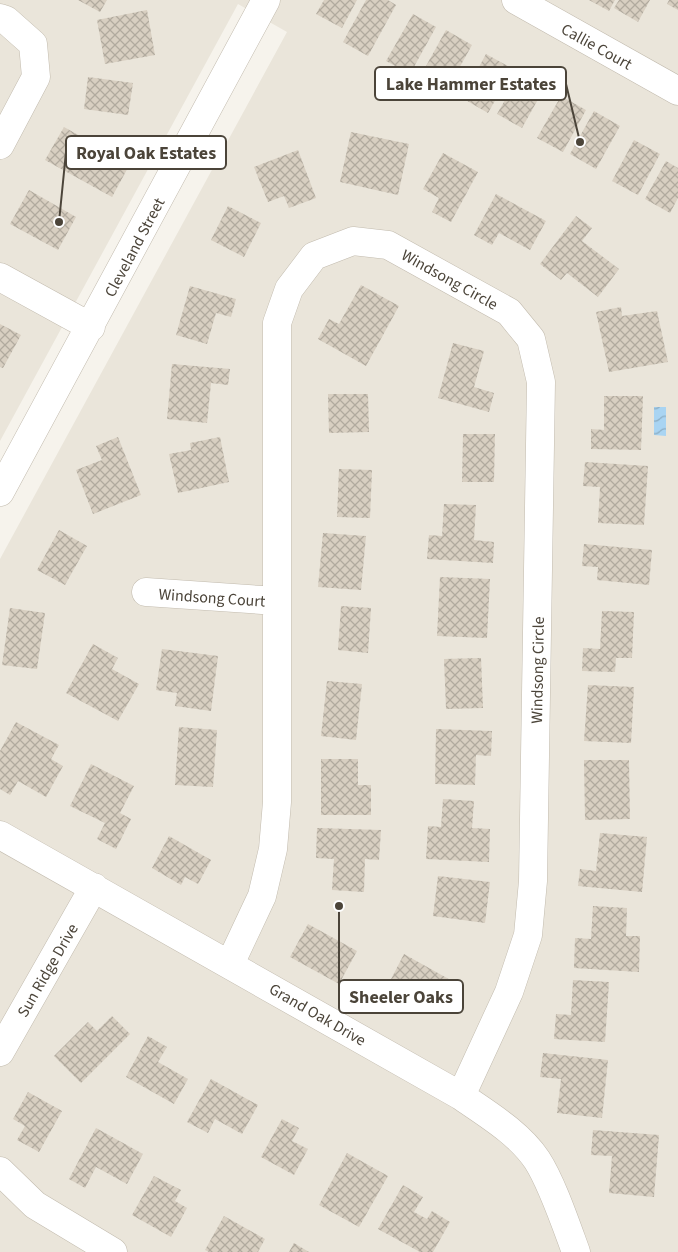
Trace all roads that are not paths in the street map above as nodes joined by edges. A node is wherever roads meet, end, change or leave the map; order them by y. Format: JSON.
{"nodes":[{"id":1,"x":266,"y":0,"type":"edge"},
{"id":2,"x":516,"y":0,"type":"edge"},
{"id":3,"x":0,"y":18,"type":"edge"},
{"id":4,"x":678,"y":91,"type":"edge"},
{"id":5,"x":0,"y":145,"type":"edge"},
{"id":6,"x":0,"y":277,"type":"edge"},
{"id":7,"x":91,"y":327,"type":"junction"},
{"id":8,"x":0,"y":492,"type":"edge"},
{"id":9,"x":146,"y":592,"type":"dead end"},
{"id":10,"x":277,"y":601,"type":"junction"},
{"id":11,"x":0,"y":835,"type":"edge"},
{"id":12,"x":94,"y":887,"type":"junction"},
{"id":13,"x":230,"y":964,"type":"junction"},
{"id":14,"x":0,"y":1052,"type":"edge"},
{"id":15,"x":461,"y":1096,"type":"junction"},
{"id":16,"x":0,"y":1172,"type":"edge"},
{"id":17,"x":113,"y":1252,"type":"edge"},
{"id":18,"x":576,"y":1252,"type":"edge"}],
"edges":[{"from":1,"to":7,"type":"street","name":"Cleveland Street"},
{"from":2,"to":4,"type":"street","name":"Callie Court"},
{"from":3,"to":5,"type":"street"},
{"from":6,"to":7,"type":"street"},
{"from":7,"to":8,"type":"street","name":"Cleveland Street"},
{"from":9,"to":10,"type":"street","name":"Windsong Court"},
{"from":10,"to":13,"type":"street","name":"Windsong Circle"},
{"from":10,"to":15,"type":"street","name":"Windsong Circle"},
{"from":11,"to":12,"type":"street","name":"Grand Oak Drive"},
{"from":12,"to":13,"type":"street","name":"Grand Oak Drive"},
{"from":12,"to":14,"type":"street","name":"Sun Ridge Drive"},
{"from":13,"to":15,"type":"street","name":"Grand Oak Drive"},
{"from":15,"to":18,"type":"street","name":"Grand Oak Drive"},
{"from":16,"to":17,"type":"street"}]}
